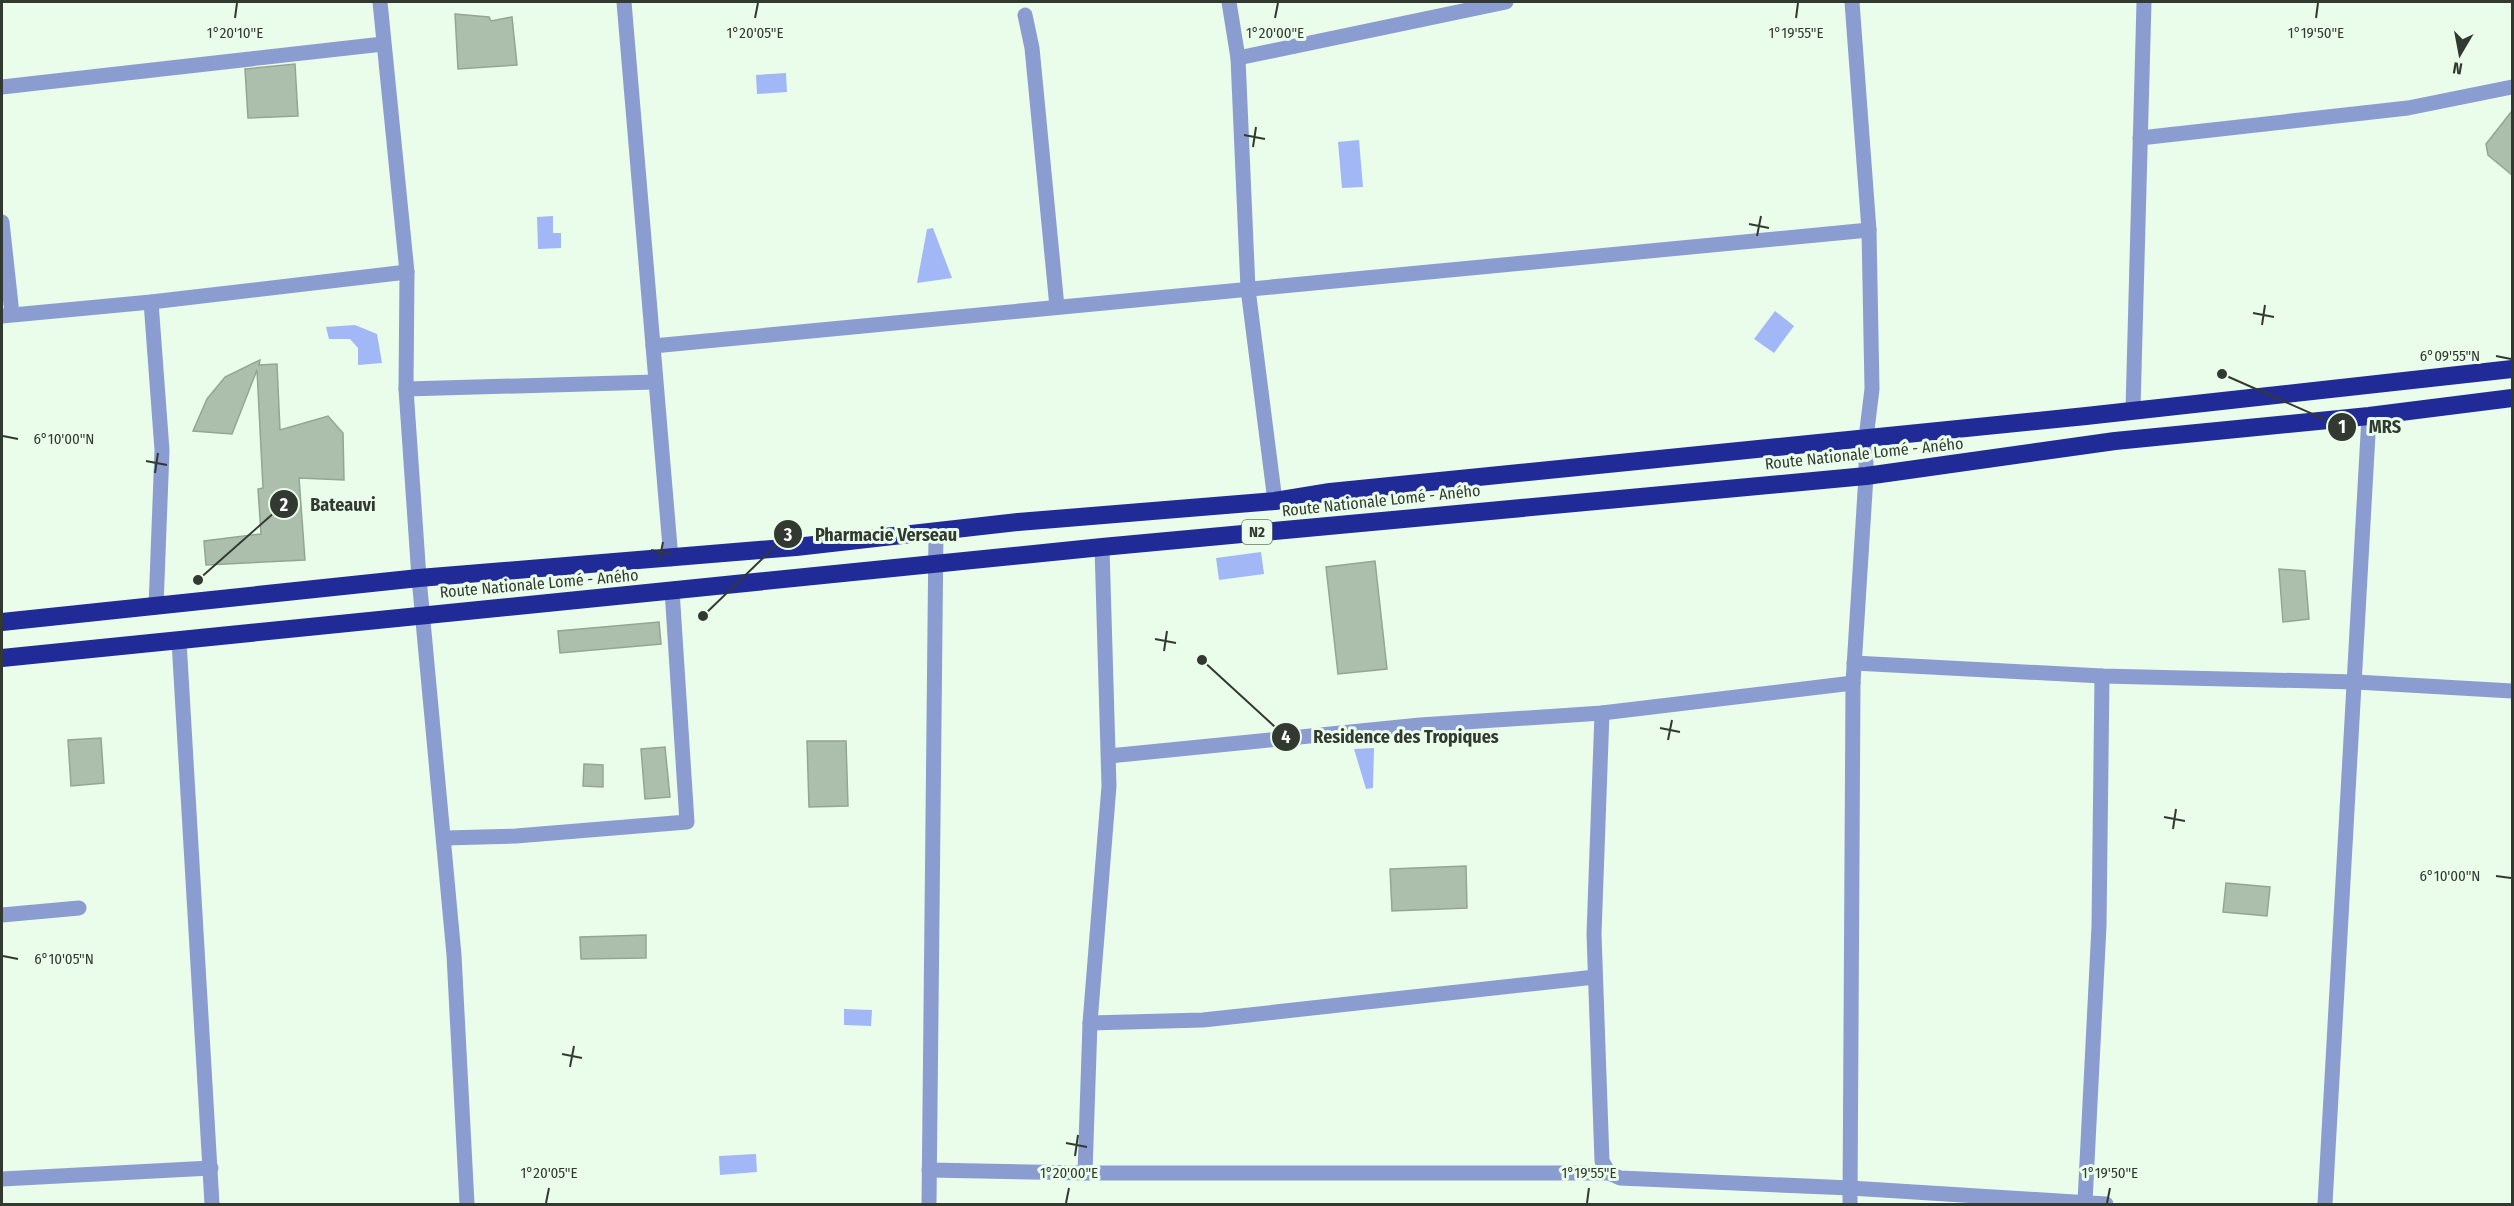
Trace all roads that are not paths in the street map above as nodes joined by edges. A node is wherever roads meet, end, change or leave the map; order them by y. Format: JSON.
{"nodes":[{"id":1,"x":380,"y":2,"type":"edge"},
{"id":2,"x":624,"y":2,"type":"edge"},
{"id":3,"x":1229,"y":2,"type":"edge"},
{"id":4,"x":1506,"y":2,"type":"edge"},
{"id":5,"x":1852,"y":2,"type":"edge"},
{"id":6,"x":2144,"y":2,"type":"edge"},
{"id":7,"x":1025,"y":15,"type":"dead end"},
{"id":8,"x":383,"y":44,"type":"junction"},
{"id":9,"x":1238,"y":58,"type":"junction"},
{"id":10,"x":2,"y":87,"type":"edge"},
{"id":11,"x":2512,"y":87,"type":"edge"},
{"id":12,"x":2140,"y":138,"type":"junction"},
{"id":13,"x":2,"y":222,"type":"edge"},
{"id":14,"x":1869,"y":230,"type":"junction"},
{"id":15,"x":407,"y":272,"type":"junction"},
{"id":16,"x":1248,"y":289,"type":"junction"},
{"id":17,"x":152,"y":302,"type":"junction"},
{"id":18,"x":1057,"y":307,"type":"junction"},
{"id":19,"x":7,"y":315,"type":"edge"},
{"id":20,"x":653,"y":346,"type":"junction"},
{"id":21,"x":2512,"y":369,"type":"edge"},
{"id":22,"x":656,"y":382,"type":"junction"},
{"id":23,"x":406,"y":389,"type":"junction"},
{"id":24,"x":2512,"y":398,"type":"edge"},
{"id":25,"x":2133,"y":409,"type":"junction"},
{"id":26,"x":2370,"y":416,"type":"junction"},
{"id":27,"x":1866,"y":438,"type":"junction"},
{"id":28,"x":1866,"y":476,"type":"junction"},
{"id":29,"x":1275,"y":501,"type":"junction"},
{"id":30,"x":936,"y":531,"type":"junction"},
{"id":31,"x":1102,"y":547,"type":"junction"},
{"id":32,"x":671,"y":559,"type":"junction"},
{"id":33,"x":937,"y":563,"type":"junction"},
{"id":34,"x":419,"y":578,"type":"junction"},
{"id":35,"x":672,"y":590,"type":"junction"},
{"id":36,"x":156,"y":607,"type":"junction"},
{"id":37,"x":423,"y":614,"type":"junction"},
{"id":38,"x":2,"y":622,"type":"edge"},
{"id":39,"x":179,"y":641,"type":"junction"},
{"id":40,"x":2,"y":658,"type":"edge"},
{"id":41,"x":1854,"y":663,"type":"junction"},
{"id":42,"x":2102,"y":676,"type":"junction"},
{"id":43,"x":2356,"y":682,"type":"junction"},
{"id":44,"x":1853,"y":683,"type":"junction"},
{"id":45,"x":2512,"y":691,"type":"edge"},
{"id":46,"x":1602,"y":713,"type":"junction"},
{"id":47,"x":1109,"y":756,"type":"junction"},
{"id":48,"x":445,"y":838,"type":"junction"},
{"id":49,"x":79,"y":908,"type":"dead end"},
{"id":50,"x":2,"y":915,"type":"edge"},
{"id":51,"x":1595,"y":977,"type":"junction"},
{"id":52,"x":1090,"y":1023,"type":"junction"},
{"id":53,"x":212,"y":1168,"type":"junction"},
{"id":54,"x":929,"y":1170,"type":"junction"},
{"id":55,"x":1084,"y":1173,"type":"junction"},
{"id":56,"x":1609,"y":1173,"type":"junction"},
{"id":57,"x":2,"y":1179,"type":"edge"},
{"id":58,"x":1850,"y":1188,"type":"junction"},
{"id":59,"x":2085,"y":1202,"type":"junction"},
{"id":60,"x":212,"y":1204,"type":"edge"},
{"id":61,"x":467,"y":1204,"type":"edge"},
{"id":62,"x":929,"y":1204,"type":"edge"},
{"id":63,"x":1850,"y":1204,"type":"edge"},
{"id":64,"x":2106,"y":1204,"type":"edge"},
{"id":65,"x":2325,"y":1204,"type":"edge"}],
"edges":[{"from":1,"to":8,"type":"street"},
{"from":2,"to":20,"type":"street"},
{"from":3,"to":9,"type":"street"},
{"from":4,"to":9,"type":"street"},
{"from":5,"to":14,"type":"street"},
{"from":6,"to":12,"type":"street"},
{"from":7,"to":18,"type":"street"},
{"from":8,"to":10,"type":"street"},
{"from":8,"to":15,"type":"street"},
{"from":9,"to":16,"type":"street"},
{"from":11,"to":12,"type":"street"},
{"from":12,"to":25,"type":"street"},
{"from":13,"to":19,"type":"street"},
{"from":14,"to":16,"type":"street"},
{"from":14,"to":27,"type":"street"},
{"from":15,"to":17,"type":"street"},
{"from":15,"to":23,"type":"street"},
{"from":16,"to":18,"type":"street"},
{"from":16,"to":29,"type":"street"},
{"from":17,"to":19,"type":"street"},
{"from":17,"to":36,"type":"street"},
{"from":18,"to":20,"type":"street"},
{"from":20,"to":22,"type":"street"},
{"from":21,"to":25,"type":"highway","name":"Route Nationale Lomé - Aného","number":"N2"},
{"from":22,"to":23,"type":"street"},
{"from":22,"to":32,"type":"street"},
{"from":23,"to":34,"type":"street"},
{"from":24,"to":26,"type":"highway","name":"Route Nationale Lomé - Aného","number":"N2"},
{"from":25,"to":27,"type":"highway","name":"Route Nationale Lomé - Aného","number":"N2"},
{"from":26,"to":28,"type":"highway","name":"Route Nationale Lomé - Aného","number":"N2"},
{"from":26,"to":43,"type":"street"},
{"from":27,"to":28,"type":"street"},
{"from":27,"to":29,"type":"highway","name":"Route Nationale Lomé - Aného","number":"N2"},
{"from":28,"to":31,"type":"highway","name":"Route Nationale Lomé - Aného","number":"N2"},
{"from":28,"to":41,"type":"street"},
{"from":29,"to":30,"type":"highway","name":"Route Nationale Lomé - Aného","number":"N2"},
{"from":30,"to":32,"type":"highway","name":"Route Nationale Lomé - Aného","number":"N2"},
{"from":30,"to":33,"type":"street"},
{"from":31,"to":33,"type":"highway","name":"Route Nationale Lomé - Aného","number":"N2"},
{"from":31,"to":47,"type":"street"},
{"from":32,"to":34,"type":"highway","name":"Route Nationale Lomé - Aného","number":"N2"},
{"from":33,"to":35,"type":"highway","name":"Route Nationale Lomé - Aného","number":"N2"},
{"from":33,"to":54,"type":"street"},
{"from":34,"to":36,"type":"highway","name":"Route Nationale Lomé - Aného","number":"N2"},
{"from":34,"to":37,"type":"street"},
{"from":35,"to":37,"type":"highway","name":"Route Nationale Lomé - Aného","number":"N2"},
{"from":35,"to":48,"type":"street"},
{"from":36,"to":38,"type":"highway","name":"Route Nationale Lomé - Aného","number":"N2"},
{"from":37,"to":39,"type":"highway","name":"Route Nationale Lomé - Aného","number":"N2"},
{"from":37,"to":48,"type":"street"},
{"from":39,"to":40,"type":"highway","name":"Route Nationale Lomé - Aného","number":"N2"},
{"from":39,"to":53,"type":"street"},
{"from":41,"to":42,"type":"street"},
{"from":41,"to":44,"type":"street"},
{"from":42,"to":43,"type":"street"},
{"from":42,"to":59,"type":"street"},
{"from":43,"to":45,"type":"street"},
{"from":43,"to":65,"type":"street"},
{"from":44,"to":46,"type":"street"},
{"from":44,"to":58,"type":"street"},
{"from":46,"to":47,"type":"street"},
{"from":46,"to":51,"type":"street"},
{"from":47,"to":52,"type":"street"},
{"from":48,"to":61,"type":"street"},
{"from":49,"to":50,"type":"street"},
{"from":51,"to":52,"type":"street"},
{"from":51,"to":56,"type":"street"},
{"from":52,"to":55,"type":"street"},
{"from":53,"to":57,"type":"street"},
{"from":53,"to":60,"type":"street"},
{"from":54,"to":55,"type":"street"},
{"from":54,"to":62,"type":"street"},
{"from":55,"to":56,"type":"street"},
{"from":56,"to":58,"type":"street"},
{"from":58,"to":59,"type":"street"},
{"from":58,"to":63,"type":"street"},
{"from":59,"to":64,"type":"street"}]}
